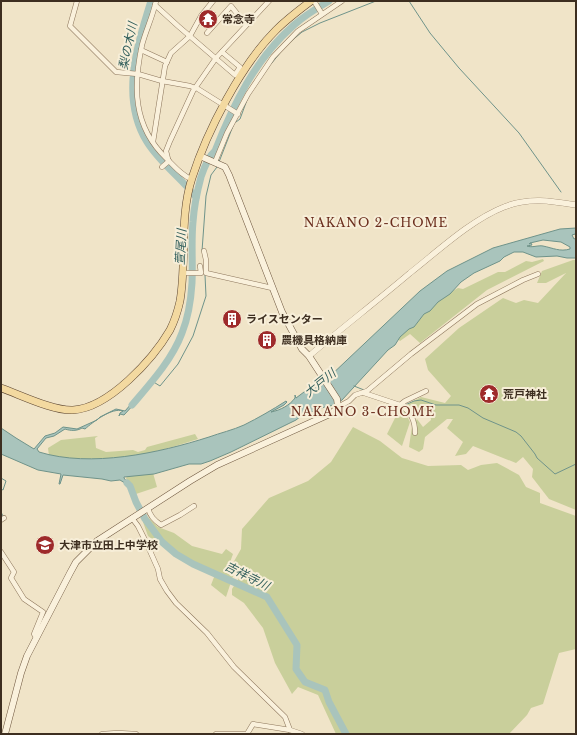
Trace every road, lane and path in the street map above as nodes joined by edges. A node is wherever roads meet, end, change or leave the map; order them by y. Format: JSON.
{"nodes":[{"id":1,"x":77,"y":1,"type":"edge"},
{"id":2,"x":213,"y":1,"type":"edge"},
{"id":3,"x":269,"y":1,"type":"edge"},
{"id":4,"x":313,"y":1,"type":"edge"},
{"id":5,"x":342,"y":1,"type":"edge"},
{"id":6,"x":156,"y":3,"type":"edge"},
{"id":7,"x":322,"y":13,"type":"junction"},
{"id":8,"x":246,"y":25,"type":"junction"},
{"id":9,"x":207,"y":33,"type":"dead end"},
{"id":10,"x":190,"y":36,"type":"junction"},
{"id":11,"x":141,"y":50,"type":"junction"},
{"id":12,"x":222,"y":52,"type":"junction"},
{"id":13,"x":216,"y":58,"type":"junction"},
{"id":14,"x":167,"y":62,"type":"junction"},
{"id":15,"x":240,"y":73,"type":"junction"},
{"id":16,"x":137,"y":74,"type":"junction"},
{"id":17,"x":162,"y":81,"type":"junction"},
{"id":18,"x":195,"y":88,"type":"junction"},
{"id":19,"x":225,"y":107,"type":"junction"},
{"id":20,"x":238,"y":114,"type":"junction"},
{"id":21,"x":153,"y":142,"type":"junction"},
{"id":22,"x":201,"y":156,"type":"junction"},
{"id":23,"x":169,"y":161,"type":"junction"},
{"id":24,"x":214,"y":162,"type":"junction"},
{"id":25,"x":162,"y":167,"type":"dead end"},
{"id":26,"x":191,"y":182,"type":"junction"},
{"id":27,"x":576,"y":204,"type":"edge"},
{"id":28,"x":204,"y":251,"type":"dead end"},
{"id":29,"x":200,"y":266,"type":"dead end"},
{"id":30,"x":185,"y":273,"type":"junction"},
{"id":31,"x":538,"y":274,"type":"dead end"},
{"id":32,"x":272,"y":288,"type":"junction"},
{"id":33,"x":309,"y":356,"type":"junction"},
{"id":34,"x":1,"y":388,"type":"edge"},
{"id":35,"x":426,"y":391,"type":"dead end"},
{"id":36,"x":365,"y":392,"type":"junction"},
{"id":37,"x":338,"y":405,"type":"junction"},
{"id":38,"x":400,"y":405,"type":"junction"},
{"id":39,"x":415,"y":433,"type":"dead end"},
{"id":40,"x":194,"y":506,"type":"dead end"},
{"id":41,"x":147,"y":508,"type":"junction"},
{"id":42,"x":132,"y":518,"type":"junction"},
{"id":43,"x":1,"y":552,"type":"edge"},
{"id":44,"x":36,"y":637,"type":"junction"},
{"id":45,"x":290,"y":730,"type":"junction"},
{"id":46,"x":4,"y":734,"type":"edge"},
{"id":47,"x":102,"y":734,"type":"edge"},
{"id":48,"x":136,"y":734,"type":"edge"},
{"id":49,"x":216,"y":734,"type":"edge"},
{"id":50,"x":302,"y":734,"type":"edge"}],
"edges":[{"from":1,"to":16,"type":"street"},
{"from":2,"to":10,"type":"street"},
{"from":3,"to":8,"type":"street"},
{"from":4,"to":7,"type":"street"},
{"from":4,"to":15,"type":"main road"},
{"from":5,"to":7,"type":"street"},
{"from":6,"to":10,"type":"street"},
{"from":6,"to":11,"type":"street"},
{"from":7,"to":20,"type":"street"},
{"from":8,"to":9,"type":"street"},
{"from":8,"to":12,"type":"street"},
{"from":10,"to":13,"type":"street"},
{"from":10,"to":14,"type":"street"},
{"from":11,"to":14,"type":"street"},
{"from":11,"to":16,"type":"street"},
{"from":12,"to":13,"type":"street"},
{"from":12,"to":15,"type":"street"},
{"from":13,"to":15,"type":"street"},
{"from":13,"to":18,"type":"street"},
{"from":14,"to":17,"type":"street"},
{"from":15,"to":19,"type":"main road"},
{"from":16,"to":17,"type":"street"},
{"from":16,"to":21,"type":"street"},
{"from":17,"to":18,"type":"street"},
{"from":17,"to":21,"type":"street"},
{"from":18,"to":19,"type":"street"},
{"from":18,"to":23,"type":"street"},
{"from":19,"to":20,"type":"street"},
{"from":19,"to":22,"type":"main road"},
{"from":20,"to":24,"type":"street"},
{"from":21,"to":23,"type":"street"},
{"from":22,"to":24,"type":"main road"},
{"from":22,"to":26,"type":"main road"},
{"from":23,"to":25,"type":"street"},
{"from":23,"to":26,"type":"street"},
{"from":24,"to":32,"type":"main road"},
{"from":26,"to":30,"type":"main road"},
{"from":27,"to":33,"type":"street"},
{"from":28,"to":32,"type":"street"},
{"from":29,"to":30,"type":"street"},
{"from":30,"to":34,"type":"main road"},
{"from":31,"to":36,"type":"street"},
{"from":32,"to":33,"type":"main road"},
{"from":33,"to":37,"type":"main road"},
{"from":35,"to":38,"type":"street"},
{"from":36,"to":37,"type":"street"},
{"from":36,"to":38,"type":"street"},
{"from":37,"to":41,"type":"main road"},
{"from":38,"to":39,"type":"street"},
{"from":40,"to":41,"type":"street"},
{"from":41,"to":42,"type":"main road"},
{"from":42,"to":44,"type":"main road"},
{"from":42,"to":45,"type":"street"},
{"from":43,"to":44,"type":"street"},
{"from":44,"to":46,"type":"main road"},
{"from":45,"to":49,"type":"street"},
{"from":45,"to":50,"type":"street"},
{"from":47,"to":48,"type":"street"}]}
